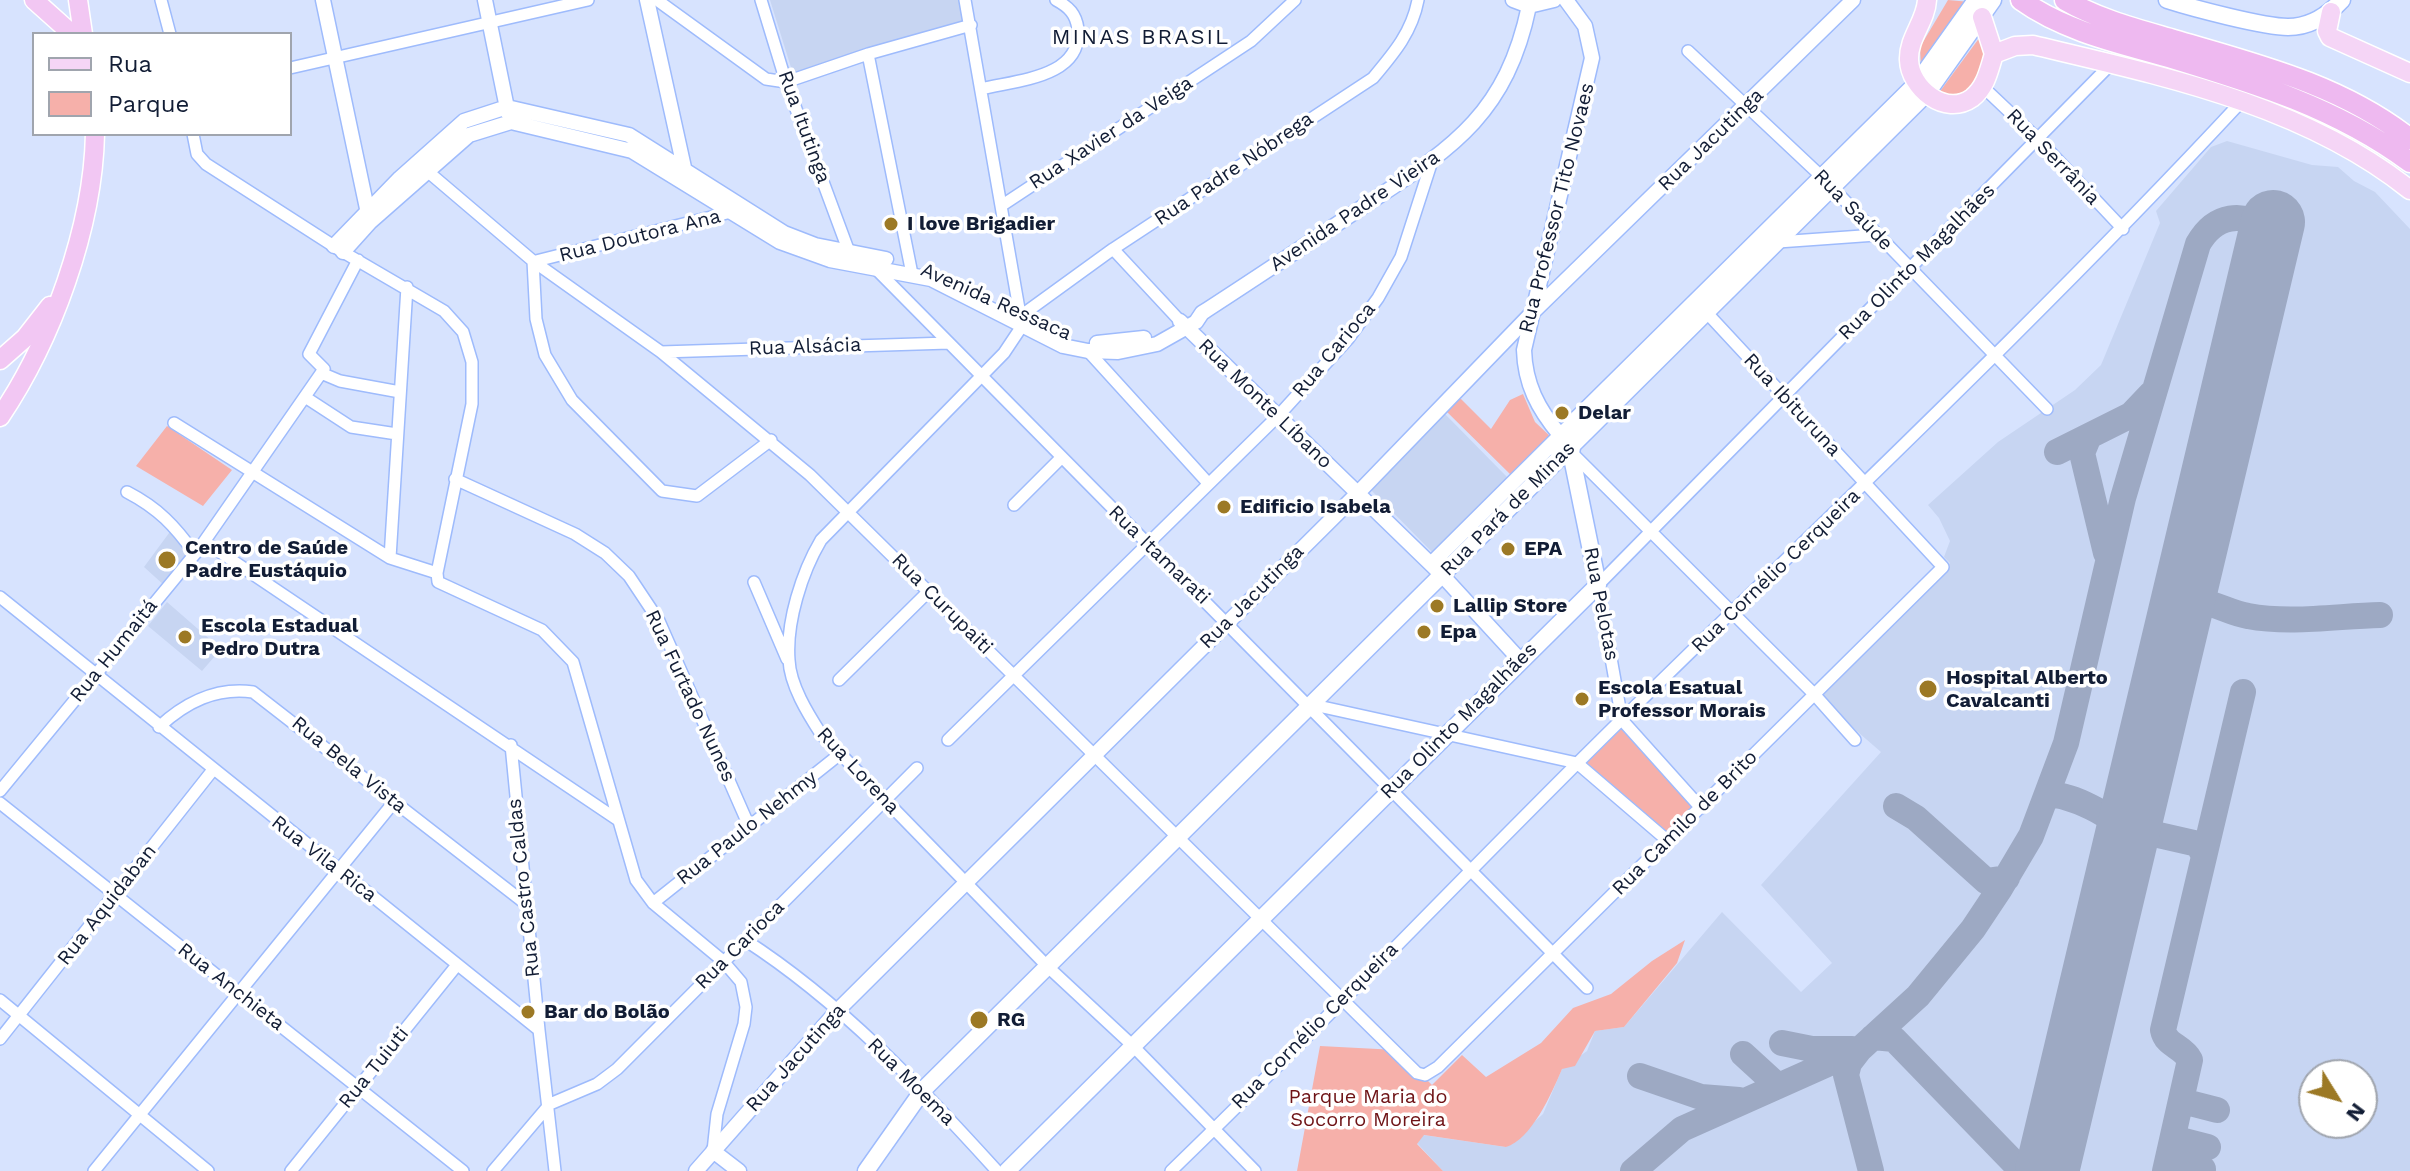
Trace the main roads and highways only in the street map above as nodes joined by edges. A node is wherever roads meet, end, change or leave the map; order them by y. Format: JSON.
{"nodes":[{"id":1,"x":34,"y":0,"type":"edge"},
{"id":2,"x":78,"y":0,"type":"edge"},
{"id":3,"x":1993,"y":0,"type":"edge"},
{"id":4,"x":2065,"y":0,"type":"edge"},
{"id":5,"x":2167,"y":0,"type":"edge"},
{"id":6,"x":2025,"y":3,"type":"edge"},
{"id":7,"x":1927,"y":4,"type":"edge"},
{"id":8,"x":2336,"y":6,"type":"edge"},
{"id":9,"x":1979,"y":9,"type":"edge"},
{"id":10,"x":70,"y":32,"type":"edge"},
{"id":11,"x":83,"y":32,"type":"edge"},
{"id":12,"x":1994,"y":54,"type":"junction"},
{"id":13,"x":2410,"y":73,"type":"edge"},
{"id":14,"x":1922,"y":88,"type":"junction"},
{"id":15,"x":2410,"y":139,"type":"edge"},
{"id":16,"x":95,"y":142,"type":"edge"},
{"id":17,"x":2410,"y":162,"type":"edge"},
{"id":18,"x":1826,"y":182,"type":"junction"},
{"id":19,"x":2410,"y":190,"type":"edge"},
{"id":20,"x":65,"y":284,"type":"junction"},
{"id":21,"x":0,"y":360,"type":"edge"},
{"id":22,"x":0,"y":417,"type":"edge"},
{"id":23,"x":1577,"y":419,"type":"joint"},
{"id":24,"x":1565,"y":449,"type":"junction"},
{"id":25,"x":1598,"y":585,"type":"joint"},
{"id":26,"x":866,"y":1171,"type":"edge"},
{"id":27,"x":1007,"y":1171,"type":"edge"}],
"edges":[{"from":1,"to":10,"type":"highway"},
{"from":2,"to":11,"type":"highway"},
{"from":3,"to":9,"type":"main road","name":"Rua Pará de Minas"},
{"from":4,"to":15,"type":"highway"},
{"from":5,"to":8,"type":"main road"},
{"from":6,"to":17,"type":"highway"},
{"from":7,"to":14,"type":"main road"},
{"from":8,"to":13,"type":"main road"},
{"from":9,"to":12,"type":"main road"},
{"from":9,"to":14,"type":"main road","name":"Rua Pará de Minas"},
{"from":12,"to":14,"type":"main road"},
{"from":12,"to":19,"type":"main road"},
{"from":14,"to":18,"type":"main road","name":"Rua Pará de Minas"},
{"from":16,"to":20,"type":"highway"},
{"from":18,"to":23,"type":"main road","name":"Rua Pará de Minas"},
{"from":18,"to":24,"type":"main road","name":"Rua Pará de Minas"},
{"from":20,"to":21,"type":"highway"},
{"from":20,"to":22,"type":"highway"},
{"from":23,"to":24,"type":"main road","name":"Rua Pelotas"},
{"from":24,"to":25,"type":"main road","name":"Rua Pelotas"},
{"from":24,"to":26,"type":"main road","name":"Rua Pará de Minas"},
{"from":25,"to":27,"type":"main road","name":"Rua Olinto Magalhães"}]}
